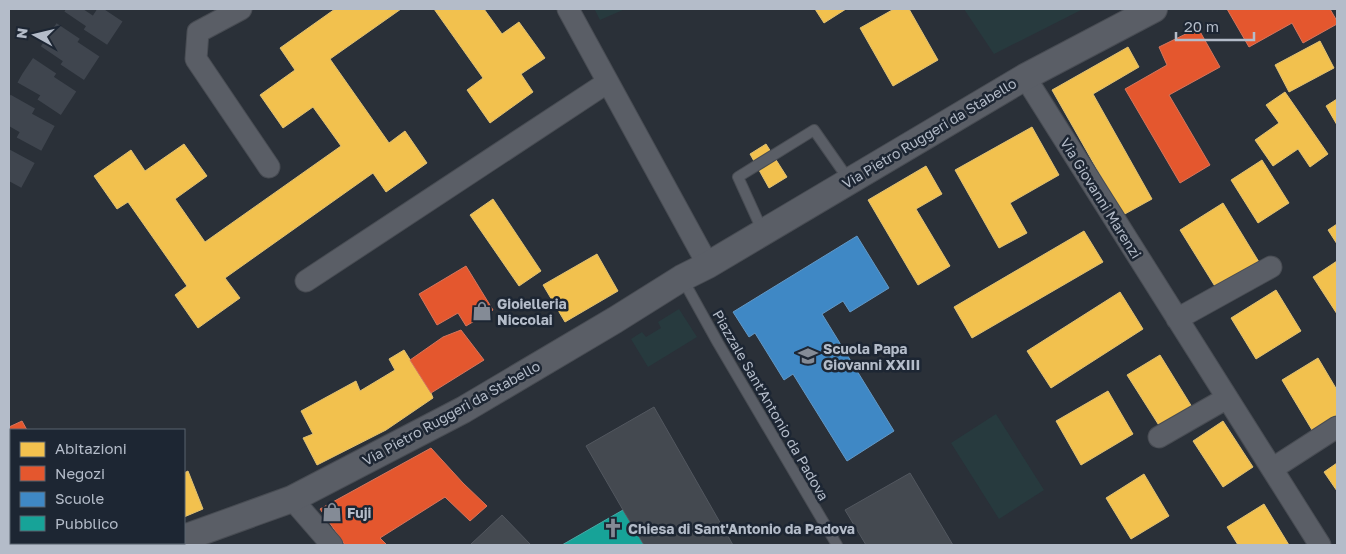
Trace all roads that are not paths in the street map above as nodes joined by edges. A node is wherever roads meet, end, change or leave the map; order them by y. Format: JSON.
{"nodes":[{"id":1,"x":241,"y":9,"type":"edge"},
{"id":2,"x":568,"y":9,"type":"edge"},
{"id":3,"x":1154,"y":9,"type":"edge"},
{"id":4,"x":1025,"y":77,"type":"junction"},
{"id":5,"x":608,"y":82,"type":"junction"},
{"id":6,"x":269,"y":167,"type":"dead end"},
{"id":7,"x":849,"y":180,"type":"junction"},
{"id":8,"x":763,"y":232,"type":"junction"},
{"id":9,"x":708,"y":265,"type":"junction"},
{"id":10,"x":1270,"y":267,"type":"dead end"},
{"id":11,"x":682,"y":278,"type":"junction"},
{"id":12,"x":306,"y":281,"type":"dead end"},
{"id":13,"x":1177,"y":318,"type":"junction"},
{"id":14,"x":1227,"y":398,"type":"junction"},
{"id":15,"x":1337,"y":427,"type":"edge"},
{"id":16,"x":1159,"y":437,"type":"dead end"},
{"id":17,"x":1272,"y":469,"type":"junction"},
{"id":18,"x":292,"y":499,"type":"junction"},
{"id":19,"x":185,"y":538,"type":"edge"},
{"id":20,"x":332,"y":545,"type":"edge"},
{"id":21,"x":837,"y":545,"type":"edge"},
{"id":22,"x":1320,"y":545,"type":"edge"}],
"edges":[{"from":1,"to":6,"type":"street"},
{"from":2,"to":5,"type":"street"},
{"from":3,"to":4,"type":"street","name":"Via Pietro Ruggeri da Stabello"},
{"from":4,"to":7,"type":"street","name":"Via Pietro Ruggeri da Stabello"},
{"from":4,"to":13,"type":"street","name":"Via Giovanni Marenzi"},
{"from":5,"to":9,"type":"street"},
{"from":5,"to":12,"type":"street"},
{"from":7,"to":8,"type":"street","name":"Via Pietro Ruggeri da Stabello"},
{"from":7,"to":8,"type":"lane"},
{"from":8,"to":9,"type":"street","name":"Via Pietro Ruggeri da Stabello"},
{"from":9,"to":11,"type":"street","name":"Via Pietro Ruggeri da Stabello"},
{"from":10,"to":13,"type":"street"},
{"from":11,"to":18,"type":"street","name":"Via Pietro Ruggeri da Stabello"},
{"from":11,"to":21,"type":"lane","name":"Piazzale Sant'Antonio da Padova"},
{"from":13,"to":14,"type":"street","name":"Via Giovanni Marenzi"},
{"from":14,"to":16,"type":"street"},
{"from":14,"to":17,"type":"street","name":"Via Giovanni Marenzi"},
{"from":15,"to":17,"type":"street"},
{"from":17,"to":22,"type":"street","name":"Via Giovanni Marenzi"},
{"from":18,"to":19,"type":"street","name":"Via Pietro Ruggeri da Stabello"},
{"from":18,"to":20,"type":"street"}]}
